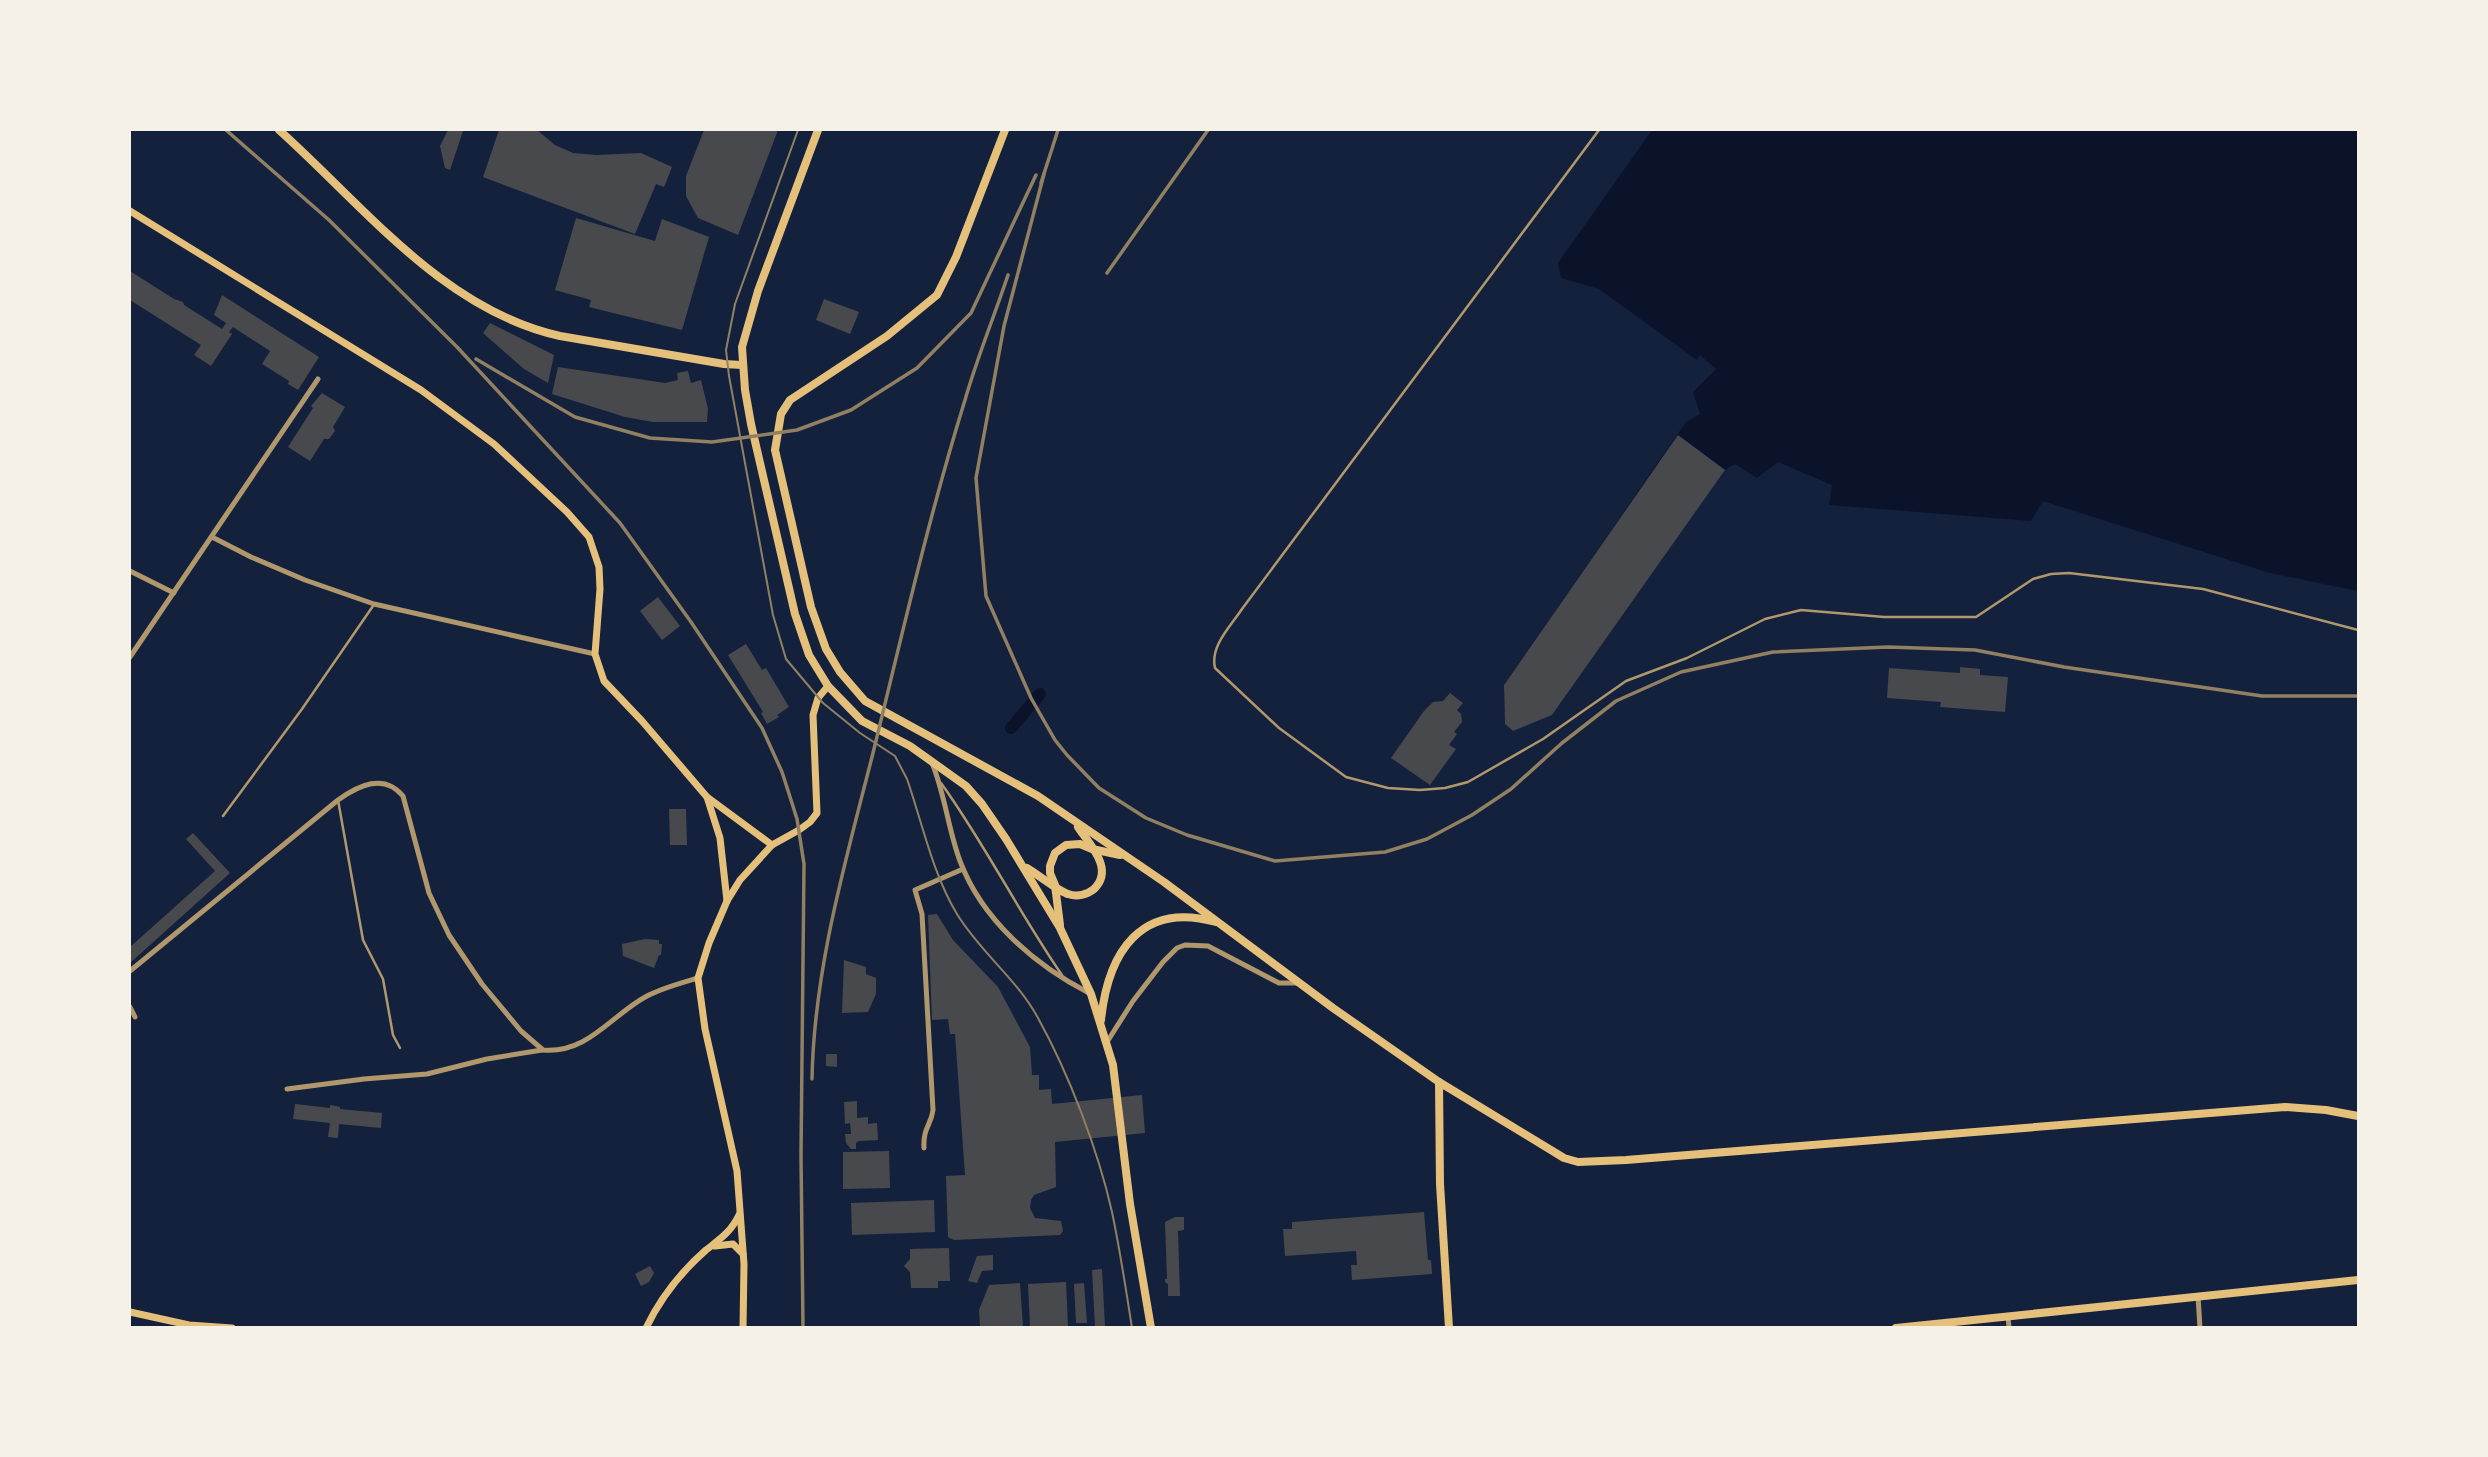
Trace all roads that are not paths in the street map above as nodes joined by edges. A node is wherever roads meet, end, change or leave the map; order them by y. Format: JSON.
{"nodes":[{"id":1,"x":279,"y":130,"type":"edge"},
{"id":2,"x":818,"y":130,"type":"edge"},
{"id":3,"x":1005,"y":130,"type":"edge"},
{"id":4,"x":1599,"y":130,"type":"edge"},
{"id":5,"x":130,"y":211,"type":"edge"},
{"id":6,"x":742,"y":366,"type":"junction"},
{"id":7,"x":318,"y":379,"type":"dead end"},
{"id":8,"x":212,"y":537,"type":"junction"},
{"id":9,"x":130,"y":571,"type":"edge"},
{"id":10,"x":174,"y":593,"type":"junction"},
{"id":11,"x":374,"y":604,"type":"junction"},
{"id":12,"x":2358,"y":630,"type":"edge"},
{"id":13,"x":595,"y":654,"type":"junction"},
{"id":14,"x":130,"y":657,"type":"edge"},
{"id":15,"x":828,"y":686,"type":"junction"},
{"id":16,"x":931,"y":760,"type":"junction"},
{"id":17,"x":939,"y":780,"type":"junction"},
{"id":18,"x":707,"y":797,"type":"junction"},
{"id":19,"x":338,"y":800,"type":"junction"},
{"id":20,"x":223,"y":817,"type":"dead end"},
{"id":21,"x":1074,"y":822,"type":"junction"},
{"id":22,"x":772,"y":845,"type":"junction"},
{"id":23,"x":1092,"y":849,"type":"junction"},
{"id":24,"x":1124,"y":856,"type":"junction"},
{"id":25,"x":1025,"y":867,"type":"junction"},
{"id":26,"x":963,"y":869,"type":"junction"},
{"id":27,"x":1055,"y":885,"type":"junction"},
{"id":28,"x":727,"y":901,"type":"junction"},
{"id":29,"x":1222,"y":924,"type":"junction"},
{"id":30,"x":1060,"y":928,"type":"junction"},
{"id":31,"x":130,"y":971,"type":"edge"},
{"id":32,"x":698,"y":978,"type":"junction"},
{"id":33,"x":1066,"y":981,"type":"junction"},
{"id":34,"x":1299,"y":983,"type":"junction"},
{"id":35,"x":1091,"y":994,"type":"junction"},
{"id":36,"x":130,"y":1007,"type":"edge"},
{"id":37,"x":135,"y":1017,"type":"dead end"},
{"id":38,"x":1101,"y":1025,"type":"junction"},
{"id":39,"x":1106,"y":1042,"type":"junction"},
{"id":40,"x":400,"y":1048,"type":"dead end"},
{"id":41,"x":544,"y":1050,"type":"junction"},
{"id":42,"x":1439,"y":1082,"type":"junction"},
{"id":43,"x":287,"y":1089,"type":"dead end"},
{"id":44,"x":2358,"y":1116,"type":"edge"},
{"id":45,"x":924,"y":1148,"type":"dead end"},
{"id":46,"x":741,"y":1211,"type":"junction"},
{"id":47,"x":708,"y":1249,"type":"junction"},
{"id":48,"x":743,"y":1254,"type":"junction"},
{"id":49,"x":2358,"y":1280,"type":"edge"},
{"id":50,"x":2198,"y":1296,"type":"junction"},
{"id":51,"x":130,"y":1312,"type":"edge"},
{"id":52,"x":2008,"y":1316,"type":"junction"},
{"id":53,"x":232,"y":1328,"type":"edge"},
{"id":54,"x":646,"y":1328,"type":"edge"},
{"id":55,"x":743,"y":1328,"type":"edge"},
{"id":56,"x":1152,"y":1328,"type":"edge"},
{"id":57,"x":1449,"y":1328,"type":"edge"},
{"id":58,"x":1896,"y":1328,"type":"edge"},
{"id":59,"x":2009,"y":1328,"type":"edge"},
{"id":60,"x":2200,"y":1328,"type":"edge"}],
"edges":[{"from":1,"to":6,"type":"main road"},
{"from":2,"to":6,"type":"main road"},
{"from":3,"to":21,"type":"main road"},
{"from":4,"to":12,"type":"lane"},
{"from":5,"to":13,"type":"main road"},
{"from":6,"to":15,"type":"main road"},
{"from":7,"to":8,"type":"street"},
{"from":8,"to":10,"type":"street"},
{"from":8,"to":11,"type":"street"},
{"from":9,"to":10,"type":"street"},
{"from":10,"to":14,"type":"street"},
{"from":11,"to":13,"type":"street"},
{"from":11,"to":20,"type":"lane"},
{"from":13,"to":18,"type":"main road"},
{"from":15,"to":16,"type":"main road"},
{"from":15,"to":22,"type":"main road"},
{"from":16,"to":17,"type":"street"},
{"from":16,"to":25,"type":"main road"},
{"from":17,"to":26,"type":"street"},
{"from":17,"to":33,"type":"lane"},
{"from":18,"to":22,"type":"main road"},
{"from":18,"to":28,"type":"main road"},
{"from":19,"to":31,"type":"street"},
{"from":19,"to":40,"type":"lane"},
{"from":19,"to":41,"type":"street"},
{"from":21,"to":23,"type":"main road"},
{"from":21,"to":24,"type":"main road"},
{"from":22,"to":28,"type":"main road"},
{"from":23,"to":24,"type":"main road"},
{"from":23,"to":27,"type":"main road"},
{"from":23,"to":27,"type":"main road"},
{"from":24,"to":29,"type":"main road"},
{"from":25,"to":27,"type":"main road"},
{"from":25,"to":30,"type":"main road"},
{"from":26,"to":33,"type":"street"},
{"from":26,"to":45,"type":"street"},
{"from":27,"to":30,"type":"main road"},
{"from":28,"to":32,"type":"main road"},
{"from":29,"to":34,"type":"main road"},
{"from":29,"to":38,"type":"main road"},
{"from":30,"to":35,"type":"main road"},
{"from":32,"to":41,"type":"street"},
{"from":32,"to":46,"type":"main road"},
{"from":33,"to":35,"type":"street"},
{"from":34,"to":39,"type":"street"},
{"from":34,"to":42,"type":"main road"},
{"from":35,"to":38,"type":"main road"},
{"from":36,"to":37,"type":"street"},
{"from":38,"to":39,"type":"main road"},
{"from":39,"to":56,"type":"main road"},
{"from":41,"to":43,"type":"street"},
{"from":42,"to":44,"type":"main road"},
{"from":42,"to":57,"type":"main road"},
{"from":46,"to":47,"type":"main road"},
{"from":46,"to":48,"type":"main road"},
{"from":47,"to":48,"type":"main road"},
{"from":47,"to":54,"type":"main road"},
{"from":48,"to":55,"type":"main road"},
{"from":49,"to":50,"type":"main road"},
{"from":50,"to":52,"type":"main road"},
{"from":50,"to":60,"type":"street"},
{"from":51,"to":53,"type":"main road"},
{"from":52,"to":58,"type":"main road"},
{"from":52,"to":59,"type":"street"}]}
